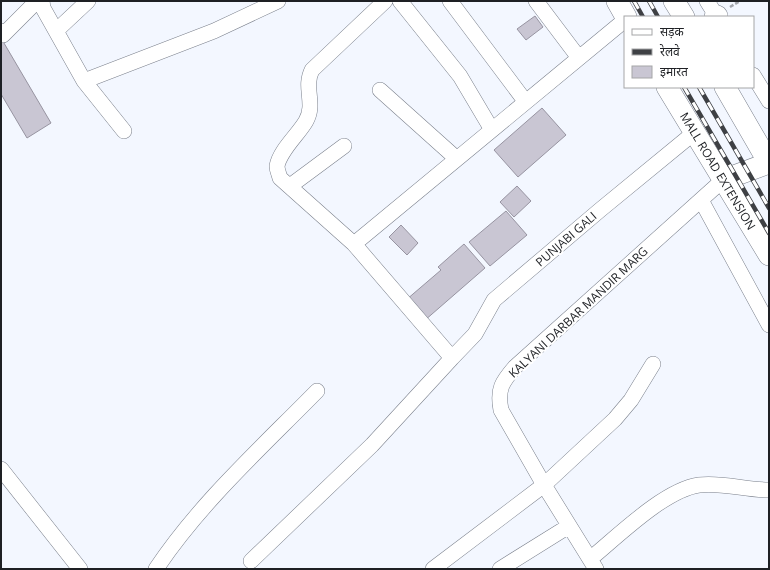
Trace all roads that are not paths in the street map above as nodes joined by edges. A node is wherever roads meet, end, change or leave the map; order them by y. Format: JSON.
{"nodes":[{"id":1,"x":37,"y":1,"type":"edge"},
{"id":2,"x":42,"y":1,"type":"edge"},
{"id":3,"x":88,"y":1,"type":"edge"},
{"id":4,"x":278,"y":1,"type":"edge"},
{"id":5,"x":385,"y":1,"type":"edge"},
{"id":6,"x":400,"y":1,"type":"edge"},
{"id":7,"x":536,"y":1,"type":"edge"},
{"id":8,"x":617,"y":1,"type":"edge"},
{"id":9,"x":674,"y":1,"type":"edge"},
{"id":10,"x":451,"y":2,"type":"edge"},
{"id":11,"x":625,"y":16,"type":"edge"},
{"id":12,"x":683,"y":16,"type":"edge"},
{"id":13,"x":624,"y":21,"type":"edge"},
{"id":14,"x":57,"y":30,"type":"junction"},
{"id":15,"x":1,"y":31,"type":"edge"},
{"id":16,"x":579,"y":58,"type":"junction"},
{"id":17,"x":754,"y":77,"type":"edge"},
{"id":18,"x":84,"y":81,"type":"junction"},
{"id":19,"x":668,"y":88,"type":"edge"},
{"id":20,"x":726,"y":88,"type":"edge"},
{"id":21,"x":380,"y":90,"type":"dead end"},
{"id":22,"x":525,"y":100,"type":"junction"},
{"id":23,"x":769,"y":101,"type":"edge"},
{"id":24,"x":492,"y":130,"type":"junction"},
{"id":25,"x":124,"y":131,"type":"dead end"},
{"id":26,"x":695,"y":132,"type":"junction"},
{"id":27,"x":344,"y":146,"type":"dead end"},
{"id":28,"x":457,"y":159,"type":"junction"},
{"id":29,"x":769,"y":163,"type":"edge"},
{"id":30,"x":723,"y":180,"type":"junction"},
{"id":31,"x":290,"y":186,"type":"junction"},
{"id":32,"x":701,"y":200,"type":"junction"},
{"id":33,"x":354,"y":244,"type":"junction"},
{"id":34,"x":769,"y":255,"type":"edge"},
{"id":35,"x":769,"y":325,"type":"edge"},
{"id":36,"x":452,"y":358,"type":"junction"},
{"id":37,"x":653,"y":364,"type":"dead end"},
{"id":38,"x":316,"y":391,"type":"dead end"},
{"id":39,"x":1,"y":469,"type":"edge"},
{"id":40,"x":544,"y":485,"type":"junction"},
{"id":41,"x":769,"y":490,"type":"edge"},
{"id":42,"x":569,"y":526,"type":"junction"},
{"id":43,"x":251,"y":561,"type":"dead end"},
{"id":44,"x":593,"y":564,"type":"edge"},
{"id":45,"x":80,"y":569,"type":"edge"},
{"id":46,"x":156,"y":569,"type":"edge"},
{"id":47,"x":433,"y":569,"type":"edge"},
{"id":48,"x":500,"y":569,"type":"edge"}],
"edges":[{"from":1,"to":15,"type":"street"},
{"from":2,"to":14,"type":"street"},
{"from":3,"to":14,"type":"street"},
{"from":4,"to":18,"type":"street"},
{"from":5,"to":31,"type":"street"},
{"from":6,"to":24,"type":"street"},
{"from":7,"to":16,"type":"street"},
{"from":8,"to":11,"type":"main road"},
{"from":9,"to":12,"type":"main road"},
{"from":10,"to":22,"type":"street"},
{"from":13,"to":16,"type":"street"},
{"from":14,"to":18,"type":"street"},
{"from":16,"to":22,"type":"street"},
{"from":17,"to":23,"type":"street"},
{"from":18,"to":25,"type":"street"},
{"from":19,"to":26,"type":"main road","name":"MALL ROAD EXTENSION"},
{"from":20,"to":29,"type":"main road"},
{"from":21,"to":28,"type":"street"},
{"from":22,"to":24,"type":"street"},
{"from":24,"to":28,"type":"street"},
{"from":26,"to":30,"type":"main road","name":"MALL ROAD EXTENSION"},
{"from":26,"to":36,"type":"street","name":"PUNJABI GALI"},
{"from":27,"to":31,"type":"street"},
{"from":28,"to":33,"type":"street"},
{"from":29,"to":30,"type":"main road"},
{"from":30,"to":32,"type":"street","name":"KALYANI DARBAR MANDIR MARG"},
{"from":30,"to":34,"type":"main road","name":"MALL ROAD EXTENSION"},
{"from":31,"to":33,"type":"street"},
{"from":32,"to":35,"type":"street"},
{"from":32,"to":40,"type":"street","name":"KALYANI DARBAR MANDIR MARG"},
{"from":33,"to":36,"type":"street"},
{"from":36,"to":43,"type":"street","name":"PUNJABI GALI"},
{"from":37,"to":40,"type":"street"},
{"from":38,"to":46,"type":"street"},
{"from":39,"to":45,"type":"street"},
{"from":40,"to":42,"type":"street","name":"KALYANI DARBAR MANDIR MARG"},
{"from":40,"to":47,"type":"street"},
{"from":41,"to":44,"type":"street"},
{"from":42,"to":44,"type":"street","name":"KALYANI DARBAR MANDIR MARG"},
{"from":42,"to":48,"type":"street"}]}
